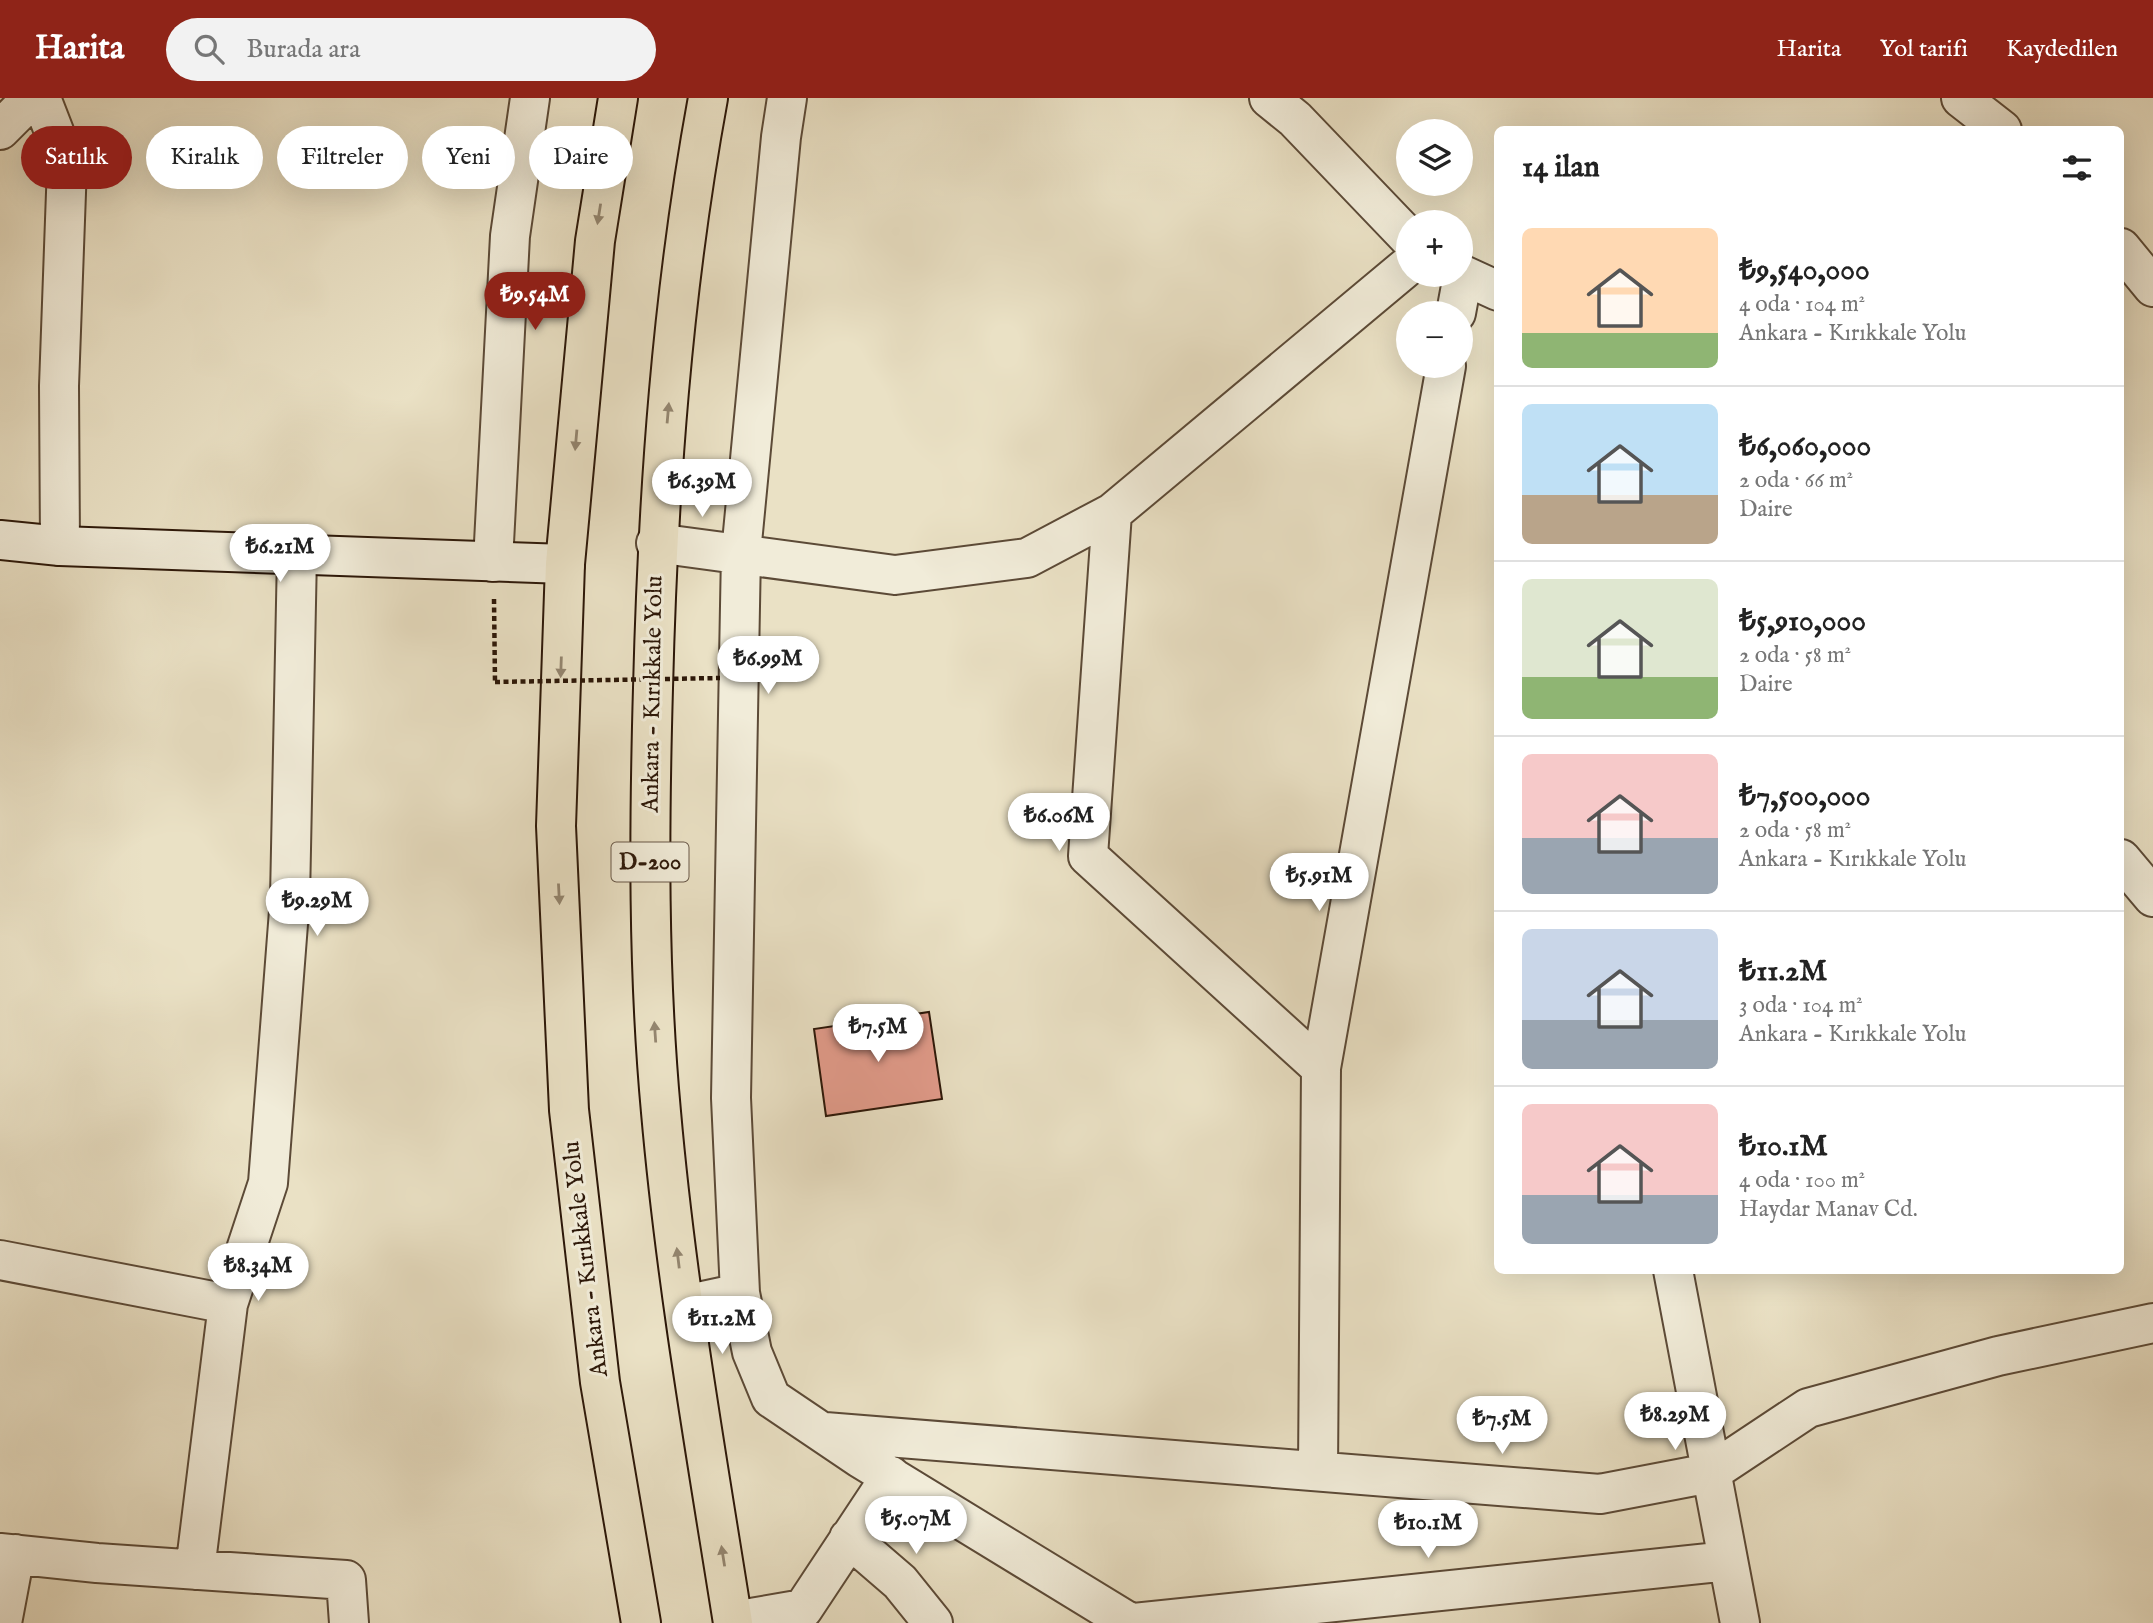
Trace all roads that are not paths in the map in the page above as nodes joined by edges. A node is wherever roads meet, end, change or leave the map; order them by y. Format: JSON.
{"nodes":[{"id":1,"x":32,"y":98,"type":"edge"},
{"id":2,"x":41,"y":98,"type":"edge"},
{"id":3,"x":530,"y":98,"type":"edge"},
{"id":4,"x":618,"y":98,"type":"edge"},
{"id":5,"x":708,"y":98,"type":"edge"},
{"id":6,"x":787,"y":98,"type":"edge"},
{"id":7,"x":1269,"y":98,"type":"edge"},
{"id":8,"x":0,"y":130,"type":"edge"},
{"id":9,"x":1396,"y":224,"type":"edge"},
{"id":10,"x":2124,"y":252,"type":"edge"},
{"id":11,"x":1396,"y":276,"type":"edge"},
{"id":12,"x":1473,"y":280,"type":"edge"},
{"id":13,"x":2153,"y":287,"type":"edge"},
{"id":14,"x":1494,"y":289,"type":"edge"},
{"id":15,"x":1445,"y":378,"type":"edge"},
{"id":16,"x":1112,"y":513,"type":"junction"},
{"id":17,"x":0,"y":541,"type":"edge"},
{"id":18,"x":656,"y":543,"type":"junction"},
{"id":19,"x":60,"y":546,"type":"junction"},
{"id":20,"x":741,"y":553,"type":"junction"},
{"id":21,"x":296,"y":554,"type":"junction"},
{"id":22,"x":565,"y":564,"type":"junction"},
{"id":23,"x":494,"y":577,"type":"junction"},
{"id":24,"x":2124,"y":863,"type":"edge"},
{"id":25,"x":2153,"y":897,"type":"edge"},
{"id":26,"x":1321,"y":1068,"type":"junction"},
{"id":27,"x":0,"y":1260,"type":"edge"},
{"id":28,"x":1674,"y":1274,"type":"edge"},
{"id":29,"x":740,"y":1293,"type":"junction"},
{"id":30,"x":228,"y":1304,"type":"junction"},
{"id":31,"x":684,"y":1305,"type":"junction"},
{"id":32,"x":2153,"y":1323,"type":"edge"},
{"id":33,"x":825,"y":1432,"type":"junction"},
{"id":34,"x":1318,"y":1471,"type":"junction"},
{"id":35,"x":1710,"y":1473,"type":"junction"},
{"id":36,"x":891,"y":1476,"type":"junction"},
{"id":37,"x":849,"y":1538,"type":"junction"},
{"id":38,"x":8,"y":1553,"type":"edge"},
{"id":39,"x":1728,"y":1561,"type":"junction"},
{"id":40,"x":195,"y":1570,"type":"junction"},
{"id":41,"x":733,"y":1622,"type":"edge"},
{"id":42,"x":2,"y":1623,"type":"edge"},
{"id":43,"x":349,"y":1623,"type":"edge"},
{"id":44,"x":641,"y":1623,"type":"edge"},
{"id":45,"x":933,"y":1623,"type":"edge"},
{"id":46,"x":1132,"y":1623,"type":"edge"},
{"id":47,"x":1740,"y":1623,"type":"edge"}],
"edges":[{"from":1,"to":8,"type":"street"},
{"from":2,"to":19,"type":"street"},
{"from":3,"to":23,"type":"street"},
{"from":4,"to":22,"type":"highway","name":"Ankara - Kırıkkale Yolu","one_way":true},
{"from":18,"to":5,"type":"highway","name":"Ankara - Kırıkkale Yolu","number":"D-200","one_way":true},
{"from":6,"to":20,"type":"street"},
{"from":7,"to":9,"type":"street"},
{"from":10,"to":13,"type":"street"},
{"from":11,"to":16,"type":"street"},
{"from":12,"to":14,"type":"street"},
{"from":15,"to":26,"type":"street"},
{"from":16,"to":20,"type":"street"},
{"from":16,"to":26,"type":"street"},
{"from":17,"to":19,"type":"street"},
{"from":18,"to":20,"type":"street"},
{"from":31,"to":18,"type":"highway","name":"Ankara - Kırıkkale Yolu","number":"D-200","one_way":true},
{"from":19,"to":21,"type":"street"},
{"from":20,"to":29,"type":"street"},
{"from":21,"to":23,"type":"street"},
{"from":21,"to":30,"type":"street"},
{"from":22,"to":23,"type":"street"},
{"from":22,"to":44,"type":"highway","name":"Ankara - Kırıkkale Yolu","one_way":true},
{"from":24,"to":25,"type":"street"},
{"from":26,"to":34,"type":"street"},
{"from":27,"to":30,"type":"street"},
{"from":28,"to":35,"type":"street"},
{"from":29,"to":31,"type":"street"},
{"from":29,"to":33,"type":"street"},
{"from":30,"to":40,"type":"street"},
{"from":41,"to":31,"type":"highway","name":"Ankara - Kırıkkale Yolu","number":"D-200","one_way":true},
{"from":32,"to":35,"type":"street"},
{"from":33,"to":34,"type":"street"},
{"from":33,"to":36,"type":"street"},
{"from":34,"to":35,"type":"street"},
{"from":35,"to":39,"type":"street"},
{"from":36,"to":37,"type":"street"},
{"from":36,"to":46,"type":"street"},
{"from":37,"to":41,"type":"street"},
{"from":37,"to":45,"type":"street"},
{"from":38,"to":40,"type":"street"},
{"from":38,"to":42,"type":"street"},
{"from":39,"to":46,"type":"street"},
{"from":39,"to":47,"type":"street"},
{"from":40,"to":43,"type":"street"}]}
